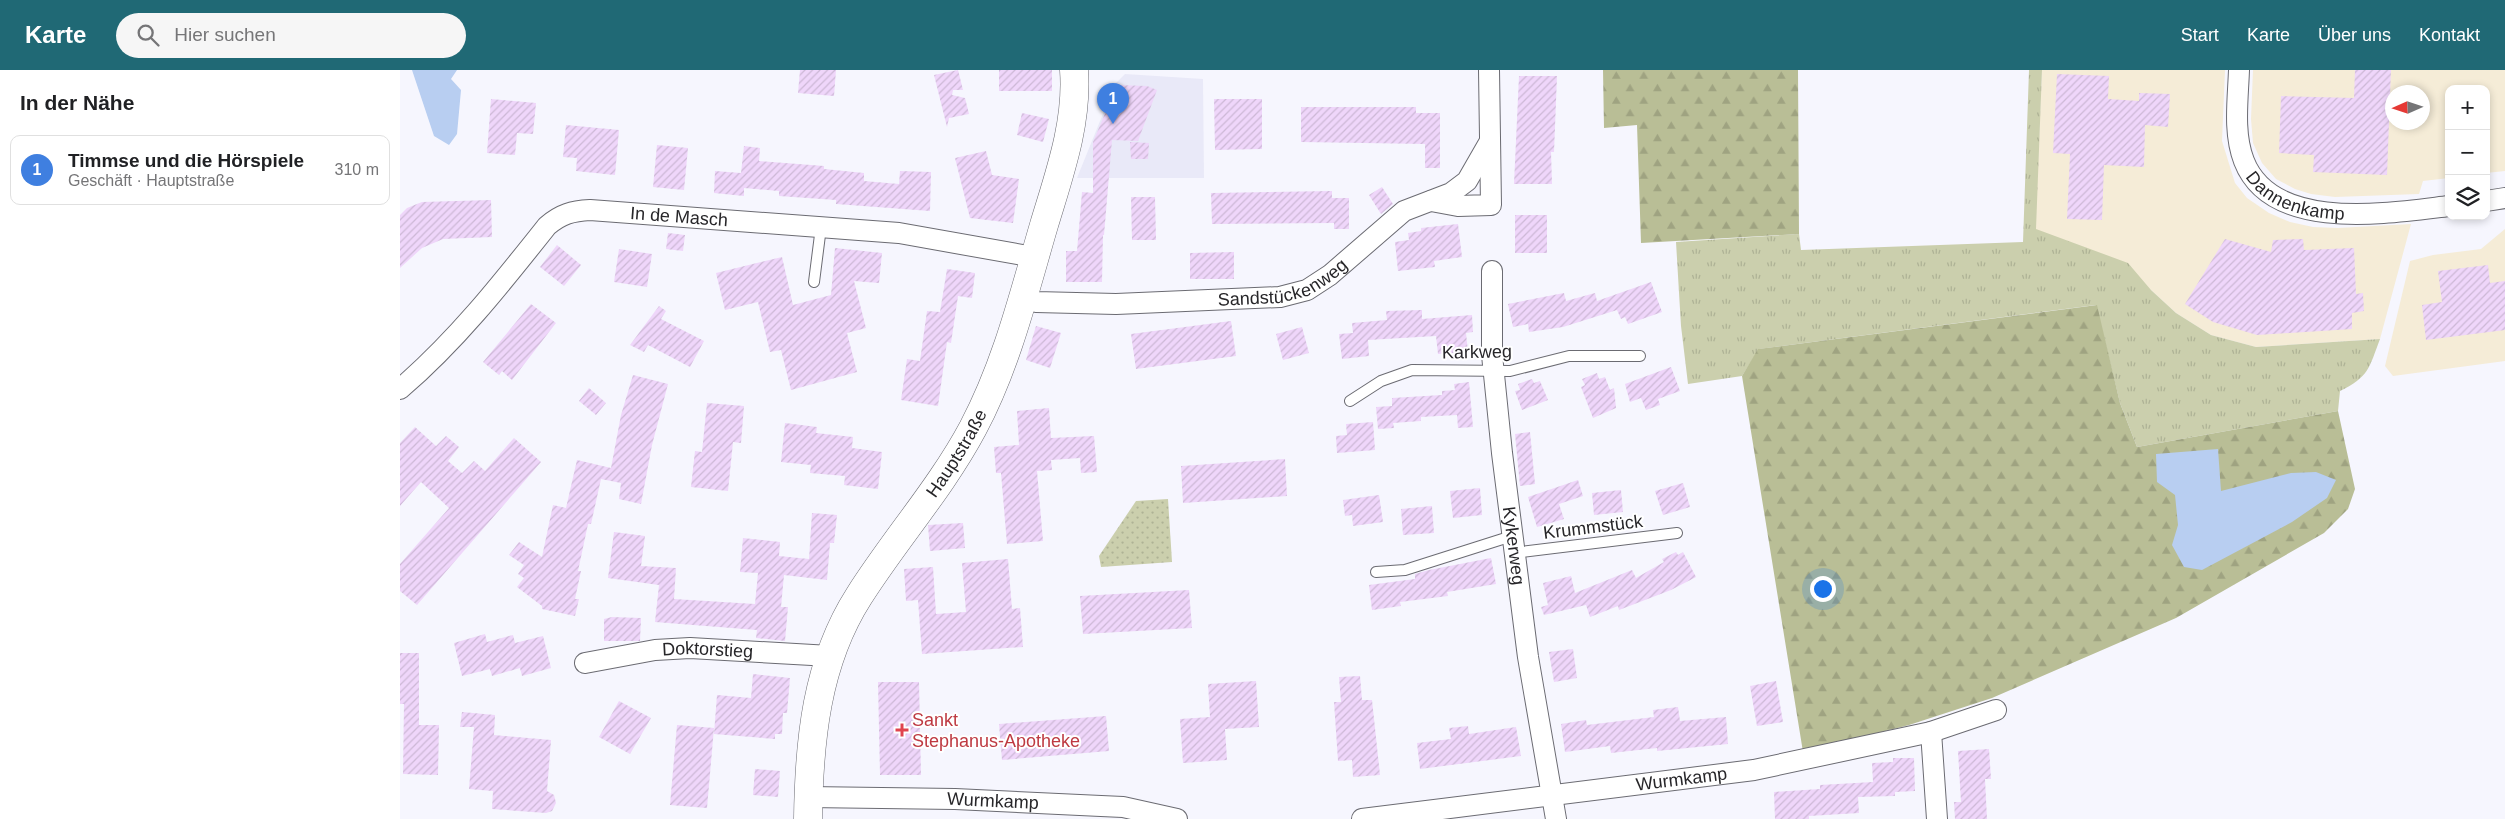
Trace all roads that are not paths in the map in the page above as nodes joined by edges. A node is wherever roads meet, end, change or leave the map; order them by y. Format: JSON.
{"nodes":[{"id":1,"x":1074,"y":70,"type":"edge"},
{"id":2,"x":1489,"y":70,"type":"edge"},
{"id":3,"x":2239,"y":70,"type":"edge"},
{"id":4,"x":1490,"y":141,"type":"junction"},
{"id":5,"x":2505,"y":198,"type":"edge"},
{"id":6,"x":2490,"y":200,"type":"edge"},
{"id":7,"x":1428,"y":201,"type":"junction"},
{"id":8,"x":2445,"y":206,"type":"edge"},
{"id":9,"x":821,"y":227,"type":"junction"},
{"id":10,"x":1034,"y":257,"type":"junction"},
{"id":11,"x":1492,"y":271,"type":"dead end"},
{"id":12,"x":814,"y":282,"type":"dead end"},
{"id":13,"x":1023,"y":298,"type":"junction"},
{"id":14,"x":1640,"y":356,"type":"dead end"},
{"id":15,"x":1493,"y":371,"type":"junction"},
{"id":16,"x":400,"y":389,"type":"edge"},
{"id":17,"x":1350,"y":401,"type":"dead end"},
{"id":18,"x":1677,"y":533,"type":"dead end"},
{"id":19,"x":1513,"y":544,"type":"junction"},
{"id":20,"x":1376,"y":572,"type":"dead end"},
{"id":21,"x":830,"y":656,"type":"junction"},
{"id":22,"x":585,"y":662,"type":"dead end"},
{"id":23,"x":1996,"y":710,"type":"dead end"},
{"id":24,"x":1931,"y":732,"type":"junction"},
{"id":25,"x":1551,"y":794,"type":"junction"},
{"id":26,"x":808,"y":808,"type":"edge"},
{"id":27,"x":1177,"y":819,"type":"edge"},
{"id":28,"x":1362,"y":819,"type":"edge"},
{"id":29,"x":1556,"y":819,"type":"edge"},
{"id":30,"x":1937,"y":819,"type":"edge"}],
"edges":[{"from":1,"to":10,"type":"main road","name":"Hauptstraße"},
{"from":2,"to":4,"type":"street"},
{"from":3,"to":8,"type":"street","name":"Dannenkamp"},
{"from":4,"to":7,"type":"street","name":"Sandstückenweg"},
{"from":4,"to":7,"type":"street"},
{"from":5,"to":6,"type":"street"},
{"from":7,"to":13,"type":"street","name":"Sandstückenweg"},
{"from":9,"to":10,"type":"street","name":"In de Masch"},
{"from":9,"to":12,"type":"lane"},
{"from":9,"to":16,"type":"street","name":"In de Masch"},
{"from":10,"to":13,"type":"main road","name":"Hauptstraße"},
{"from":11,"to":15,"type":"street","name":"Kykerweg"},
{"from":13,"to":21,"type":"main road","name":"Hauptstraße"},
{"from":14,"to":15,"type":"lane","name":"Karkweg"},
{"from":15,"to":17,"type":"lane","name":"Karkweg"},
{"from":15,"to":19,"type":"street","name":"Kykerweg"},
{"from":18,"to":19,"type":"lane","name":"Krummstück"},
{"from":19,"to":20,"type":"lane","name":"Krummstück"},
{"from":19,"to":25,"type":"street","name":"Kykerweg"},
{"from":21,"to":22,"type":"street","name":"Doktorstieg"},
{"from":21,"to":26,"type":"main road","name":"Hauptstraße"},
{"from":23,"to":24,"type":"street","name":"Wurmkamp"},
{"from":24,"to":25,"type":"street","name":"Wurmkamp"},
{"from":24,"to":30,"type":"street"},
{"from":25,"to":28,"type":"street","name":"Wurmkamp"},
{"from":25,"to":29,"type":"street","name":"Kykerweg"},
{"from":26,"to":27,"type":"street","name":"Wurmkamp"}]}
